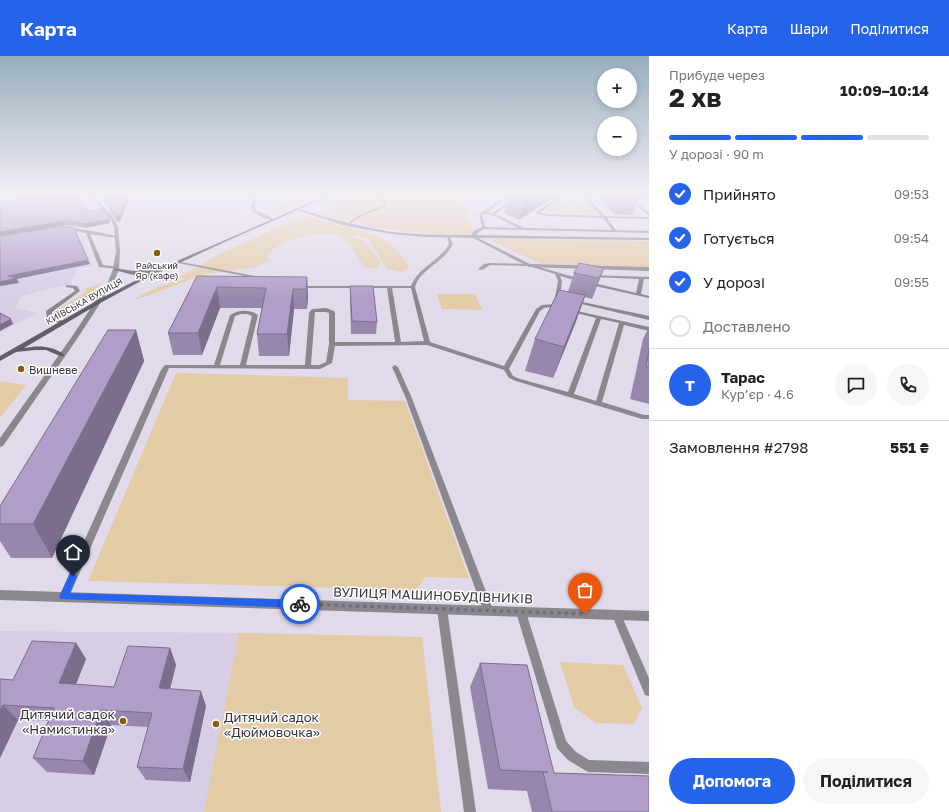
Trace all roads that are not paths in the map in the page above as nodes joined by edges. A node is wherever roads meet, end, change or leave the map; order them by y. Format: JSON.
{"nodes":[{"id":1,"x":78,"y":229,"type":"edge"},
{"id":2,"x":116,"y":229,"type":"edge"},
{"id":3,"x":248,"y":229,"type":"edge"},
{"id":4,"x":372,"y":229,"type":"edge"},
{"id":5,"x":481,"y":229,"type":"edge"},
{"id":6,"x":532,"y":229,"type":"edge"},
{"id":7,"x":613,"y":229,"type":"edge"},
{"id":8,"x":87,"y":231,"type":"junction"},
{"id":9,"x":615,"y":232,"type":"junction"},
{"id":10,"x":649,"y":232,"type":"edge"},
{"id":11,"x":116,"y":237,"type":"junction"},
{"id":12,"x":448,"y":237,"type":"junction"},
{"id":13,"x":472,"y":237,"type":"junction"},
{"id":14,"x":649,"y":239,"type":"edge"},
{"id":15,"x":178,"y":262,"type":"junction"},
{"id":16,"x":529,"y":265,"type":"junction"},
{"id":17,"x":116,"y":268,"type":"junction"},
{"id":18,"x":163,"y":269,"type":"junction"},
{"id":19,"x":480,"y":269,"type":"dead end"},
{"id":20,"x":649,"y":269,"type":"edge"},
{"id":21,"x":557,"y":274,"type":"junction"},
{"id":22,"x":642,"y":278,"type":"junction"},
{"id":23,"x":649,"y":278,"type":"edge"},
{"id":24,"x":263,"y":279,"type":"edge"},
{"id":25,"x":293,"y":284,"type":"edge"},
{"id":26,"x":68,"y":286,"type":"dead end"},
{"id":27,"x":388,"y":287,"type":"junction"},
{"id":28,"x":413,"y":287,"type":"junction"},
{"id":29,"x":638,"y":294,"type":"junction"},
{"id":30,"x":649,"y":297,"type":"edge"},
{"id":31,"x":557,"y":298,"type":"junction"},
{"id":32,"x":565,"y":299,"type":"edge"},
{"id":33,"x":572,"y":301,"type":"edge"},
{"id":34,"x":96,"y":304,"type":"junction"},
{"id":35,"x":560,"y":307,"type":"junction"},
{"id":36,"x":598,"y":317,"type":"junction"},
{"id":37,"x":649,"y":318,"type":"edge"},
{"id":38,"x":622,"y":322,"type":"junction"},
{"id":39,"x":63,"y":323,"type":"junction"},
{"id":40,"x":649,"y":329,"type":"edge"},
{"id":41,"x":398,"y":343,"type":"junction"},
{"id":42,"x":427,"y":343,"type":"junction"},
{"id":43,"x":332,"y":344,"type":"junction"},
{"id":44,"x":9,"y":354,"type":"junction"},
{"id":45,"x":62,"y":355,"type":"junction"},
{"id":46,"x":0,"y":359,"type":"edge"},
{"id":47,"x":217,"y":366,"type":"junction"},
{"id":48,"x":243,"y":366,"type":"junction"},
{"id":49,"x":308,"y":367,"type":"junction"},
{"id":50,"x":395,"y":367,"type":"dead end"},
{"id":51,"x":506,"y":369,"type":"junction"},
{"id":52,"x":570,"y":395,"type":"junction"},
{"id":53,"x":598,"y":404,"type":"junction"},
{"id":54,"x":646,"y":417,"type":"edge"},
{"id":55,"x":649,"y":425,"type":"edge"},
{"id":56,"x":0,"y":444,"type":"edge"},
{"id":57,"x":0,"y":595,"type":"edge"},
{"id":58,"x":64,"y":597,"type":"junction"},
{"id":59,"x":442,"y":609,"type":"junction"},
{"id":60,"x":488,"y":610,"type":"junction"},
{"id":61,"x":521,"y":612,"type":"junction"},
{"id":62,"x":617,"y":614,"type":"junction"},
{"id":63,"x":649,"y":616,"type":"edge"},
{"id":64,"x":649,"y":691,"type":"edge"},
{"id":65,"x":649,"y":768,"type":"edge"},
{"id":66,"x":470,"y":812,"type":"edge"}],
"edges":[{"from":1,"to":8,"type":"lane"},
{"from":2,"to":11,"type":"street"},
{"from":3,"to":15,"type":"main road","name":"КИЇВСЬКА ВУЛИЦЯ"},
{"from":4,"to":12,"type":"street"},
{"from":5,"to":13,"type":"street"},
{"from":6,"to":9,"type":"lane"},
{"from":7,"to":9,"type":"lane"},
{"from":8,"to":11,"type":"lane"},
{"from":8,"to":17,"type":"lane"},
{"from":9,"to":10,"type":"lane"},
{"from":11,"to":17,"type":"street"},
{"from":12,"to":13,"type":"street"},
{"from":12,"to":28,"type":"lane"},
{"from":13,"to":14,"type":"street"},
{"from":13,"to":16,"type":"street"},
{"from":15,"to":18,"type":"main road","name":"КИЇВСЬКА ВУЛИЦЯ"},
{"from":15,"to":24,"type":"lane"},
{"from":16,"to":19,"type":"lane"},
{"from":16,"to":20,"type":"street"},
{"from":16,"to":21,"type":"lane"},
{"from":17,"to":18,"type":"main road"},
{"from":17,"to":34,"type":"street"},
{"from":18,"to":34,"type":"main road","name":"КИЇВСЬКА ВУЛИЦЯ"},
{"from":21,"to":22,"type":"lane"},
{"from":21,"to":29,"type":"lane"},
{"from":21,"to":31,"type":"lane"},
{"from":22,"to":23,"type":"lane"},
{"from":22,"to":29,"type":"lane"},
{"from":25,"to":27,"type":"lane"},
{"from":26,"to":39,"type":"lane"},
{"from":27,"to":28,"type":"lane"},
{"from":27,"to":41,"type":"lane"},
{"from":28,"to":42,"type":"lane"},
{"from":29,"to":30,"type":"lane"},
{"from":31,"to":32,"type":"lane"},
{"from":31,"to":35,"type":"lane"},
{"from":33,"to":37,"type":"lane"},
{"from":34,"to":39,"type":"main road","name":"КИЇВСЬКА ВУЛИЦЯ"},
{"from":34,"to":45,"type":"street"},
{"from":35,"to":36,"type":"lane"},
{"from":35,"to":51,"type":"lane"},
{"from":36,"to":38,"type":"lane"},
{"from":36,"to":52,"type":"lane"},
{"from":38,"to":40,"type":"lane"},
{"from":38,"to":53,"type":"lane"},
{"from":39,"to":44,"type":"main road","name":"КИЇВСЬКА ВУЛИЦЯ"},
{"from":41,"to":42,"type":"lane"},
{"from":41,"to":43,"type":"lane"},
{"from":42,"to":51,"type":"lane"},
{"from":43,"to":49,"type":"lane"},
{"from":43,"to":49,"type":"lane"},
{"from":44,"to":45,"type":"main road"},
{"from":44,"to":46,"type":"main road","name":"КИЇВСЬКА ВУЛИЦЯ"},
{"from":45,"to":56,"type":"street"},
{"from":47,"to":48,"type":"lane"},
{"from":47,"to":48,"type":"lane"},
{"from":47,"to":58,"type":"lane"},
{"from":48,"to":49,"type":"lane"},
{"from":50,"to":60,"type":"lane"},
{"from":51,"to":52,"type":"lane"},
{"from":52,"to":53,"type":"lane"},
{"from":53,"to":54,"type":"lane"},
{"from":54,"to":55,"type":"lane"},
{"from":57,"to":58,"type":"street","name":"ВУЛИЦЯ МАШИНОБУДІВНИКІВ"},
{"from":58,"to":59,"type":"street","name":"ВУЛИЦЯ МАШИНОБУДІВНИКІВ"},
{"from":59,"to":60,"type":"street","name":"ВУЛИЦЯ МАШИНОБУДІВНИКІВ"},
{"from":59,"to":66,"type":"lane"},
{"from":60,"to":61,"type":"street","name":"ВУЛИЦЯ МАШИНОБУДІВНИКІВ"},
{"from":61,"to":62,"type":"street","name":"ВУЛИЦЯ МАШИНОБУДІВНИКІВ"},
{"from":61,"to":65,"type":"lane"},
{"from":62,"to":63,"type":"street","name":"ВУЛИЦЯ МАШИНОБУДІВНИКІВ"},
{"from":62,"to":64,"type":"lane"}]}
